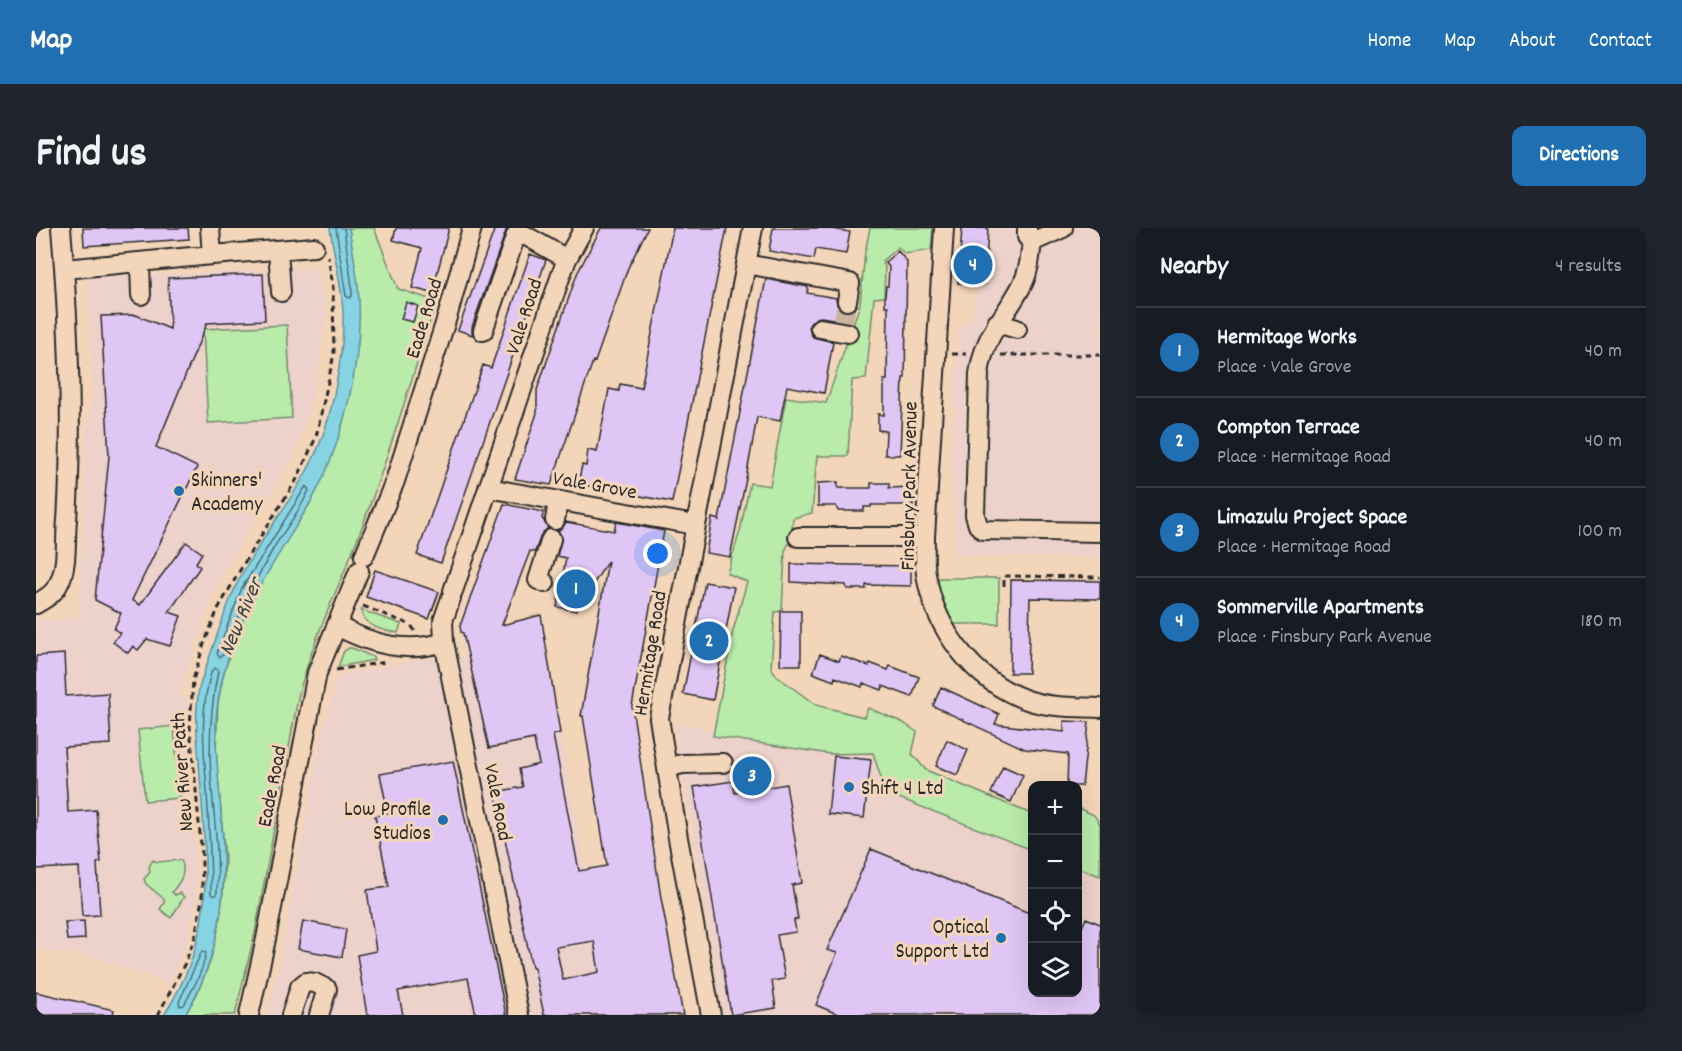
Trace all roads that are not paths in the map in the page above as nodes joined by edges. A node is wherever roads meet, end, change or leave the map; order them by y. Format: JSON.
{"nodes":[{"id":1,"x":61,"y":228,"type":"edge"},
{"id":2,"x":210,"y":228,"type":"edge"},
{"id":3,"x":472,"y":228,"type":"edge"},
{"id":4,"x":584,"y":228,"type":"edge"},
{"id":5,"x":753,"y":228,"type":"edge"},
{"id":6,"x":944,"y":228,"type":"edge"},
{"id":7,"x":1063,"y":228,"type":"edge"},
{"id":8,"x":1030,"y":235,"type":"edge"},
{"id":9,"x":320,"y":248,"type":"road end"},
{"id":10,"x":278,"y":250,"type":"junction"},
{"id":11,"x":212,"y":255,"type":"junction"},
{"id":12,"x":567,"y":259,"type":"junction"},
{"id":13,"x":140,"y":262,"type":"junction"},
{"id":14,"x":746,"y":264,"type":"junction"},
{"id":15,"x":64,"y":269,"type":"junction"},
{"id":16,"x":281,"y":292,"type":"dead end"},
{"id":17,"x":849,"y":292,"type":"dead end"},
{"id":18,"x":141,"y":295,"type":"dead end"},
{"id":19,"x":997,"y":323,"type":"junction"},
{"id":20,"x":820,"y":328,"type":"dead end"},
{"id":21,"x":1017,"y":329,"type":"dead end"},
{"id":22,"x":844,"y":330,"type":"dead end"},
{"id":23,"x":483,"y":331,"type":"dead end"},
{"id":24,"x":488,"y":488,"type":"junction"},
{"id":25,"x":558,"y":501,"type":"junction"},
{"id":26,"x":555,"y":520,"type":"dead end"},
{"id":27,"x":695,"y":525,"type":"junction"},
{"id":28,"x":1100,"y":532,"type":"edge"},
{"id":29,"x":798,"y":537,"type":"dead end"},
{"id":30,"x":925,"y":537,"type":"junction"},
{"id":31,"x":551,"y":539,"type":"dead end"},
{"id":32,"x":545,"y":583,"type":"dead end"},
{"id":33,"x":36,"y":604,"type":"edge"},
{"id":34,"x":337,"y":626,"type":"junction"},
{"id":35,"x":444,"y":642,"type":"junction"},
{"id":36,"x":1100,"y":708,"type":"edge"},
{"id":37,"x":723,"y":763,"type":"dead end"},
{"id":38,"x":667,"y":768,"type":"junction"},
{"id":39,"x":249,"y":1015,"type":"edge"},
{"id":40,"x":291,"y":1015,"type":"edge"},
{"id":41,"x":319,"y":1015,"type":"edge"},
{"id":42,"x":519,"y":1015,"type":"edge"},
{"id":43,"x":711,"y":1015,"type":"edge"}],
"edges":[{"from":1,"to":15,"type":"street"},
{"from":2,"to":11,"type":"street"},
{"from":3,"to":34,"type":"street","name":"Eade Road"},
{"from":4,"to":12,"type":"street","name":"Vale Road"},
{"from":5,"to":14,"type":"street","name":"Hermitage Road"},
{"from":6,"to":30,"type":"street","name":"Finsbury Park Avenue"},
{"from":7,"to":8,"type":"street"},
{"from":8,"to":19,"type":"street"},
{"from":9,"to":10,"type":"street"},
{"from":10,"to":11,"type":"street"},
{"from":10,"to":16,"type":"street"},
{"from":11,"to":13,"type":"street"},
{"from":12,"to":23,"type":"street"},
{"from":12,"to":24,"type":"street","name":"Vale Road"},
{"from":13,"to":15,"type":"street"},
{"from":13,"to":18,"type":"street"},
{"from":14,"to":17,"type":"street"},
{"from":14,"to":27,"type":"street","name":"Hermitage Road"},
{"from":15,"to":33,"type":"street"},
{"from":19,"to":21,"type":"street"},
{"from":19,"to":28,"type":"street"},
{"from":20,"to":22,"type":"street"},
{"from":24,"to":25,"type":"street","name":"Vale Grove"},
{"from":24,"to":35,"type":"street","name":"Vale Road"},
{"from":25,"to":26,"type":"street"},
{"from":25,"to":27,"type":"street","name":"Vale Grove"},
{"from":27,"to":38,"type":"street","name":"Hermitage Road"},
{"from":29,"to":30,"type":"street"},
{"from":30,"to":36,"type":"street","name":"Finsbury Park Avenue"},
{"from":31,"to":32,"type":"street"},
{"from":34,"to":35,"type":"street"},
{"from":34,"to":39,"type":"street","name":"Eade Road"},
{"from":35,"to":42,"type":"street","name":"Vale Road"},
{"from":37,"to":38,"type":"street"},
{"from":38,"to":43,"type":"street","name":"Hermitage Road"},
{"from":40,"to":41,"type":"street"}]}
